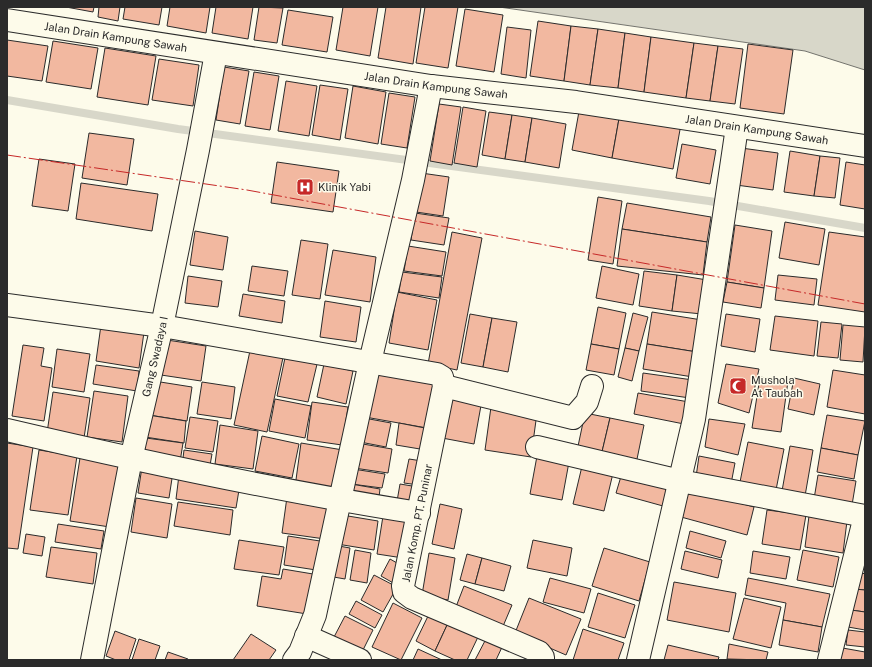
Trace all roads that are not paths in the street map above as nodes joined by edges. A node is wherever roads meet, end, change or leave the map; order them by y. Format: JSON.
{"nodes":[{"id":1,"x":7,"y":20,"type":"edge"},
{"id":2,"x":216,"y":54,"type":"junction"},
{"id":3,"x":430,"y":86,"type":"junction"},
{"id":4,"x":737,"y":127,"type":"junction"},
{"id":5,"x":865,"y":146,"type":"edge"},
{"id":6,"x":7,"y":305,"type":"edge"},
{"id":7,"x":162,"y":326,"type":"junction"},
{"id":8,"x":370,"y":362,"type":"junction"},
{"id":9,"x":441,"y":380,"type":"junction"},
{"id":10,"x":592,"y":386,"type":"dead end"},
{"id":11,"x":7,"y":430,"type":"edge"},
{"id":12,"x":536,"y":448,"type":"dead end"},
{"id":13,"x":132,"y":459,"type":"junction"},
{"id":14,"x":680,"y":480,"type":"junction"},
{"id":15,"x":340,"y":501,"type":"junction"},
{"id":16,"x":419,"y":513,"type":"junction"},
{"id":17,"x":865,"y":516,"type":"edge"},
{"id":18,"x":306,"y":636,"type":"junction"},
{"id":19,"x":92,"y":660,"type":"edge"},
{"id":20,"x":294,"y":660,"type":"edge"},
{"id":21,"x":360,"y":660,"type":"edge"},
{"id":22,"x":543,"y":660,"type":"edge"},
{"id":23,"x":638,"y":660,"type":"edge"},
{"id":24,"x":829,"y":660,"type":"edge"}],
"edges":[{"from":1,"to":2,"type":"street","name":"Jalan Drain Kampung Sawah"},
{"from":2,"to":3,"type":"street","name":"Jalan Drain Kampung Sawah"},
{"from":2,"to":7,"type":"street","name":"Gang Swadaya I"},
{"from":3,"to":4,"type":"street","name":"Jalan Drain Kampung Sawah"},
{"from":3,"to":8,"type":"street"},
{"from":4,"to":5,"type":"street","name":"Jalan Drain Kampung Sawah"},
{"from":4,"to":14,"type":"street"},
{"from":6,"to":7,"type":"street"},
{"from":7,"to":8,"type":"street"},
{"from":7,"to":13,"type":"street","name":"Gang Swadaya I"},
{"from":8,"to":9,"type":"street"},
{"from":8,"to":15,"type":"street"},
{"from":9,"to":10,"type":"street"},
{"from":9,"to":16,"type":"street","name":"Jalan Komp. PT. Puninar"},
{"from":11,"to":13,"type":"street"},
{"from":12,"to":14,"type":"street"},
{"from":13,"to":15,"type":"street"},
{"from":13,"to":19,"type":"street","name":"Gang Swadaya I"},
{"from":14,"to":17,"type":"street"},
{"from":14,"to":23,"type":"street"},
{"from":15,"to":16,"type":"street"},
{"from":15,"to":18,"type":"street"},
{"from":16,"to":22,"type":"street","name":"Jalan Komp. PT. Puninar"},
{"from":17,"to":24,"type":"street"},
{"from":18,"to":20,"type":"street"},
{"from":18,"to":21,"type":"street"}]}
